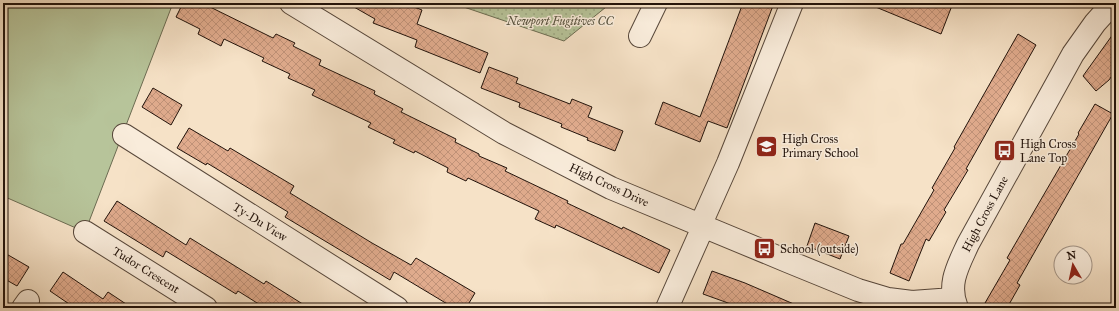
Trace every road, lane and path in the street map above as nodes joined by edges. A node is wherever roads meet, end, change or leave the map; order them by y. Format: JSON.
{"nodes":[{"id":1,"x":291,"y":3,"type":"edge"},
{"id":2,"x":656,"y":3,"type":"edge"},
{"id":3,"x":792,"y":3,"type":"edge"},
{"id":4,"x":1113,"y":3,"type":"edge"},
{"id":5,"x":640,"y":36,"type":"dead end"},
{"id":6,"x":124,"y":135,"type":"dead end"},
{"id":7,"x":702,"y":226,"type":"junction"},
{"id":8,"x":85,"y":232,"type":"dead end"},
{"id":9,"x":955,"y":303,"type":"edge"},
{"id":10,"x":206,"y":308,"type":"edge"},
{"id":11,"x":397,"y":308,"type":"edge"},
{"id":12,"x":667,"y":308,"type":"edge"}],
"edges":[{"from":1,"to":7,"type":"street","name":"High Cross Drive"},
{"from":2,"to":5,"type":"street"},
{"from":3,"to":7,"type":"street"},
{"from":4,"to":9,"type":"street","name":"High Cross Lane"},
{"from":6,"to":11,"type":"street","name":"Ty-Du View"},
{"from":7,"to":9,"type":"street","name":"High Cross Drive"},
{"from":7,"to":12,"type":"street"},
{"from":8,"to":10,"type":"street","name":"Tudor Crescent"}]}
